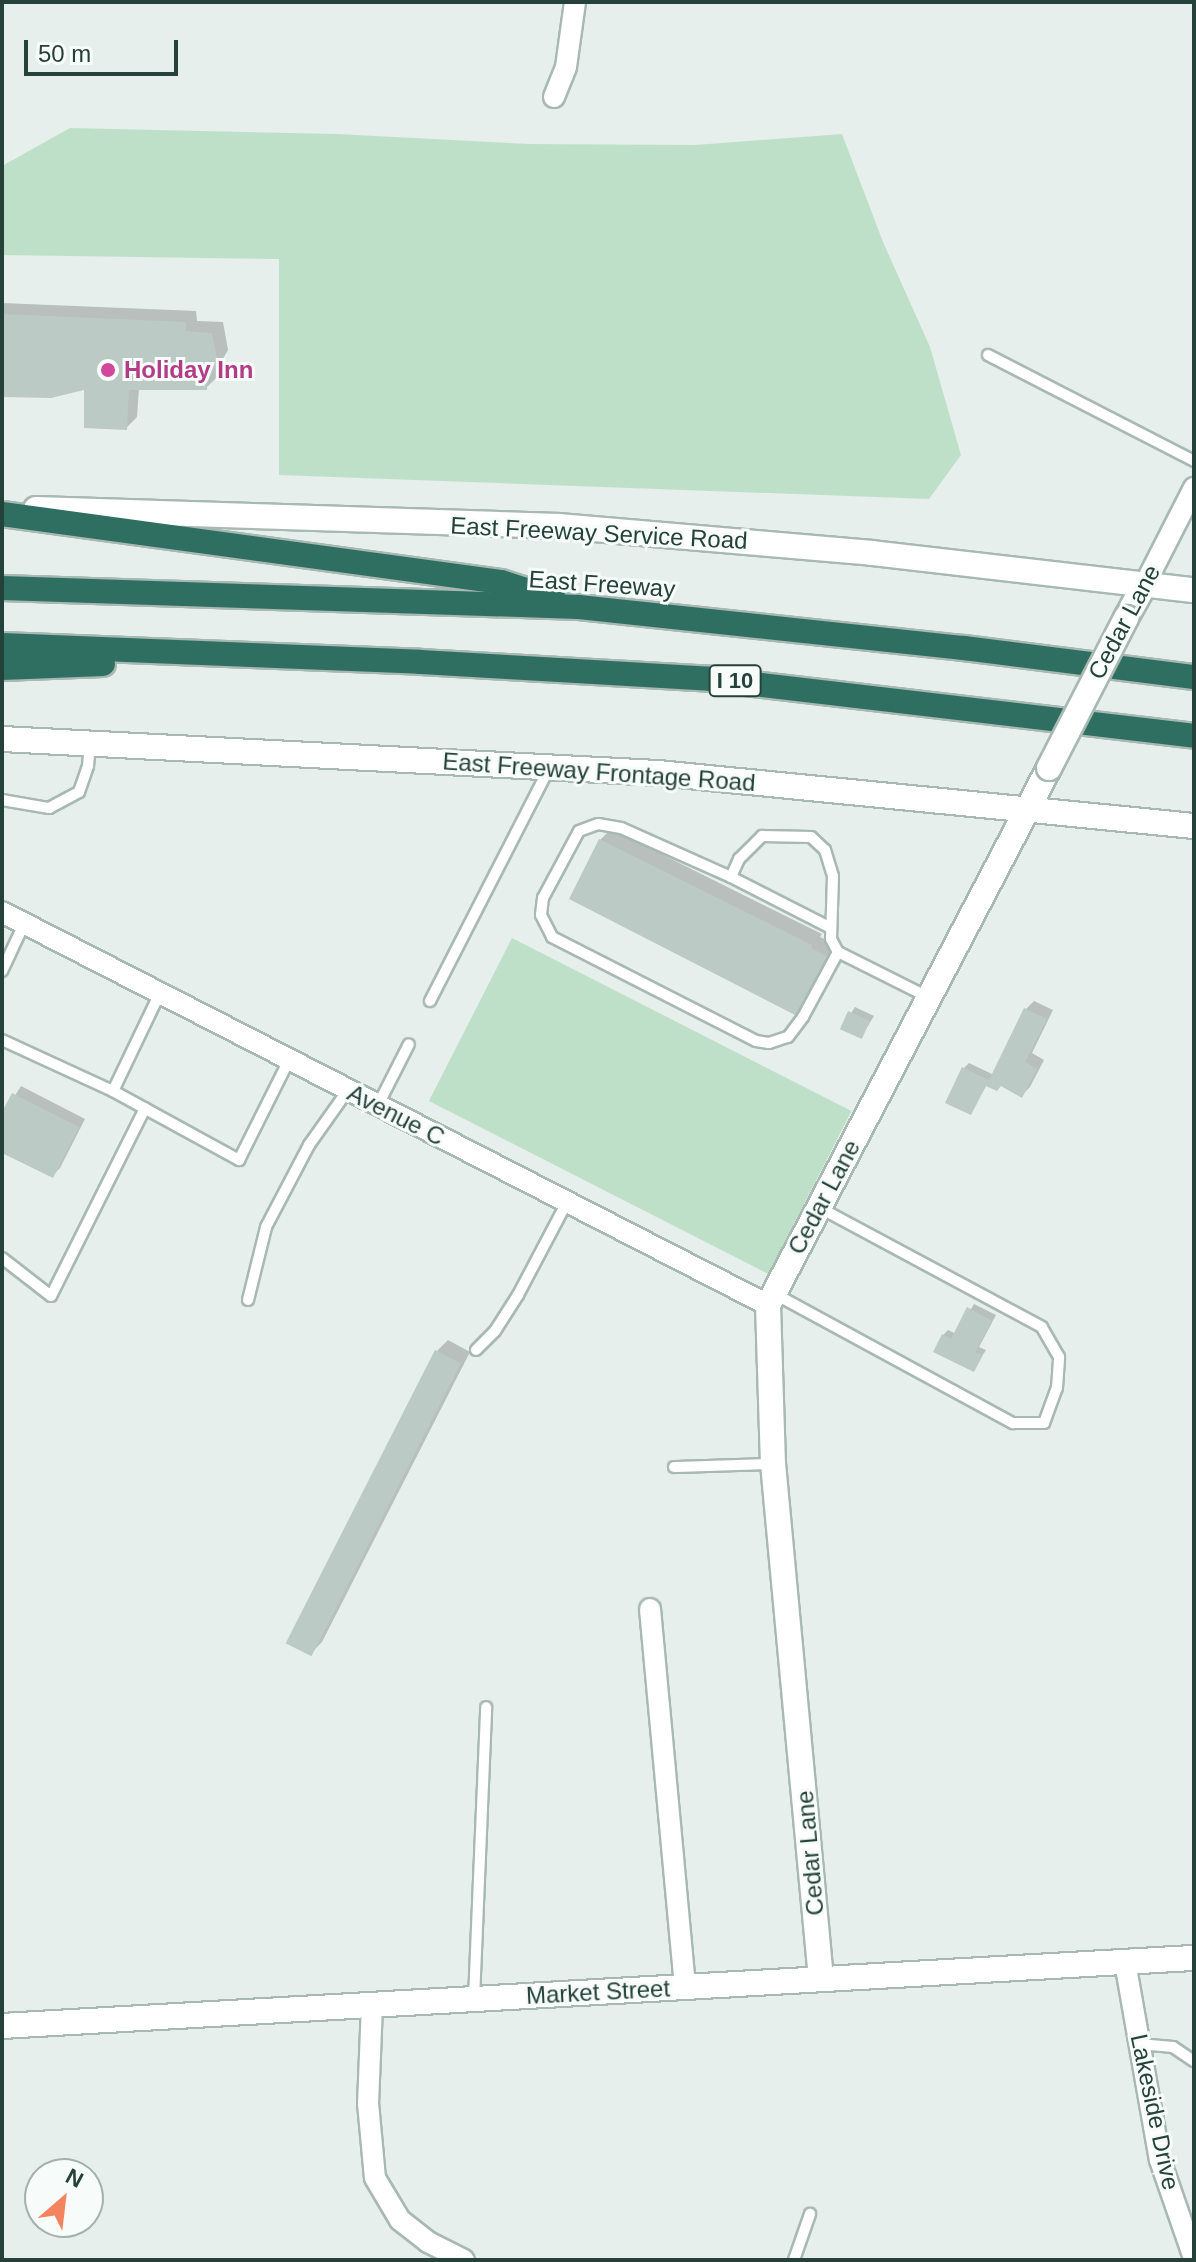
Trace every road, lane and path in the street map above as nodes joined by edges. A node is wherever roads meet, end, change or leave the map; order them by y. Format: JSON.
{"nodes":[{"id":1,"x":575,"y":2,"type":"edge"},
{"id":2,"x":554,"y":97,"type":"dead end"},
{"id":3,"x":988,"y":355,"type":"dead end"},
{"id":4,"x":1194,"y":461,"type":"edge"},
{"id":5,"x":1194,"y":488,"type":"edge"},
{"id":6,"x":2,"y":511,"type":"edge"},
{"id":7,"x":1145,"y":584,"type":"junction"},
{"id":8,"x":2,"y":588,"type":"edge"},
{"id":9,"x":1194,"y":590,"type":"edge"},
{"id":10,"x":579,"y":607,"type":"junction"},
{"id":11,"x":2,"y":645,"type":"edge"},
{"id":12,"x":274,"y":656,"type":"junction"},
{"id":13,"x":2,"y":668,"type":"edge"},
{"id":14,"x":1194,"y":677,"type":"edge"},
{"id":15,"x":1194,"y":736,"type":"edge"},
{"id":16,"x":2,"y":739,"type":"edge"},
{"id":17,"x":90,"y":743,"type":"junction"},
{"id":18,"x":550,"y":766,"type":"junction"},
{"id":19,"x":2,"y":800,"type":"edge"},
{"id":20,"x":1029,"y":808,"type":"junction"},
{"id":21,"x":1194,"y":826,"type":"edge"},
{"id":22,"x":731,"y":877,"type":"junction"},
{"id":23,"x":2,"y":912,"type":"edge"},
{"id":24,"x":24,"y":924,"type":"junction"},
{"id":25,"x":831,"y":928,"type":"junction"},
{"id":26,"x":838,"y":952,"type":"junction"},
{"id":27,"x":2,"y":971,"type":"edge"},
{"id":28,"x":160,"y":993,"type":"junction"},
{"id":29,"x":930,"y":998,"type":"junction"},
{"id":30,"x":430,"y":1001,"type":"dead end"},
{"id":31,"x":2,"y":1040,"type":"edge"},
{"id":32,"x":409,"y":1044,"type":"dead end"},
{"id":33,"x":289,"y":1060,"type":"junction"},
{"id":34,"x":348,"y":1090,"type":"junction"},
{"id":35,"x":113,"y":1091,"type":"junction"},
{"id":36,"x":378,"y":1105,"type":"junction"},
{"id":37,"x":145,"y":1108,"type":"junction"},
{"id":38,"x":567,"y":1202,"type":"junction"},
{"id":39,"x":818,"y":1207,"type":"junction"},
{"id":40,"x":2,"y":1258,"type":"edge"},
{"id":41,"x":770,"y":1299,"type":"junction"},
{"id":42,"x":248,"y":1300,"type":"dead end"},
{"id":43,"x":476,"y":1350,"type":"dead end"},
{"id":44,"x":773,"y":1464,"type":"junction"},
{"id":45,"x":674,"y":1467,"type":"dead end"},
{"id":46,"x":650,"y":1609,"type":"dead end"},
{"id":47,"x":486,"y":1707,"type":"dead end"},
{"id":48,"x":1194,"y":1958,"type":"edge"},
{"id":49,"x":1125,"y":1962,"type":"junction"},
{"id":50,"x":821,"y":1979,"type":"junction"},
{"id":51,"x":685,"y":1987,"type":"junction"},
{"id":52,"x":474,"y":1999,"type":"junction"},
{"id":53,"x":372,"y":2005,"type":"junction"},
{"id":54,"x":2,"y":2026,"type":"edge"},
{"id":55,"x":1139,"y":2044,"type":"junction"},
{"id":56,"x":1194,"y":2061,"type":"edge"},
{"id":57,"x":810,"y":2214,"type":"dead end"},
{"id":58,"x":1194,"y":2258,"type":"edge"},
{"id":59,"x":464,"y":2260,"type":"edge"},
{"id":60,"x":794,"y":2260,"type":"edge"}],
"edges":[{"from":1,"to":2,"type":"street"},
{"from":3,"to":4,"type":"lane"},
{"from":5,"to":7,"type":"street","name":"Cedar Lane"},
{"from":6,"to":7,"type":"street","name":"East Freeway Service Road"},
{"from":6,"to":10,"type":"highway"},
{"from":7,"to":9,"type":"street","name":"East Freeway Service Road"},
{"from":7,"to":20,"type":"street","name":"Cedar Lane","bridge":true},
{"from":8,"to":10,"type":"highway","name":"East Freeway"},
{"from":10,"to":14,"type":"highway","name":"East Freeway"},
{"from":11,"to":12,"type":"highway","number":"I 10"},
{"from":12,"to":13,"type":"highway"},
{"from":12,"to":15,"type":"highway","number":"I 10"},
{"from":16,"to":17,"type":"street","name":"East Freeway Frontage Road"},
{"from":17,"to":18,"type":"street","name":"East Freeway Frontage Road"},
{"from":17,"to":19,"type":"lane"},
{"from":18,"to":20,"type":"street","name":"East Freeway Frontage Road"},
{"from":18,"to":30,"type":"lane"},
{"from":20,"to":21,"type":"street","name":"East Freeway Frontage Road"},
{"from":20,"to":29,"type":"street","name":"Cedar Lane"},
{"from":22,"to":25,"type":"lane"},
{"from":22,"to":25,"type":"lane"},
{"from":22,"to":26,"type":"lane"},
{"from":23,"to":24,"type":"street","name":"Avenue C"},
{"from":24,"to":27,"type":"lane"},
{"from":24,"to":28,"type":"street","name":"Avenue C"},
{"from":25,"to":26,"type":"lane"},
{"from":26,"to":29,"type":"lane"},
{"from":28,"to":33,"type":"street","name":"Avenue C"},
{"from":28,"to":35,"type":"lane"},
{"from":29,"to":39,"type":"street","name":"Cedar Lane"},
{"from":31,"to":35,"type":"lane"},
{"from":32,"to":36,"type":"lane"},
{"from":33,"to":34,"type":"street","name":"Avenue C"},
{"from":33,"to":37,"type":"lane"},
{"from":34,"to":36,"type":"street","name":"Avenue C"},
{"from":34,"to":42,"type":"lane"},
{"from":35,"to":37,"type":"lane"},
{"from":36,"to":38,"type":"street","name":"Avenue C"},
{"from":37,"to":40,"type":"lane"},
{"from":38,"to":41,"type":"street","name":"Avenue C"},
{"from":38,"to":43,"type":"lane"},
{"from":39,"to":41,"type":"street","name":"Cedar Lane"},
{"from":39,"to":41,"type":"lane"},
{"from":41,"to":44,"type":"street","name":"Cedar Lane"},
{"from":44,"to":45,"type":"lane"},
{"from":44,"to":50,"type":"street","name":"Cedar Lane"},
{"from":46,"to":51,"type":"street"},
{"from":47,"to":52,"type":"lane"},
{"from":48,"to":49,"type":"street","name":"Market Street"},
{"from":49,"to":50,"type":"street","name":"Market Street"},
{"from":49,"to":55,"type":"street","name":"Lakeside Drive"},
{"from":50,"to":51,"type":"street","name":"Market Street"},
{"from":51,"to":52,"type":"street","name":"Market Street"},
{"from":52,"to":53,"type":"street","name":"Market Street"},
{"from":53,"to":54,"type":"street","name":"Market Street"},
{"from":53,"to":59,"type":"street"},
{"from":55,"to":56,"type":"lane"},
{"from":55,"to":58,"type":"street","name":"Lakeside Drive"},
{"from":57,"to":60,"type":"lane"}]}
